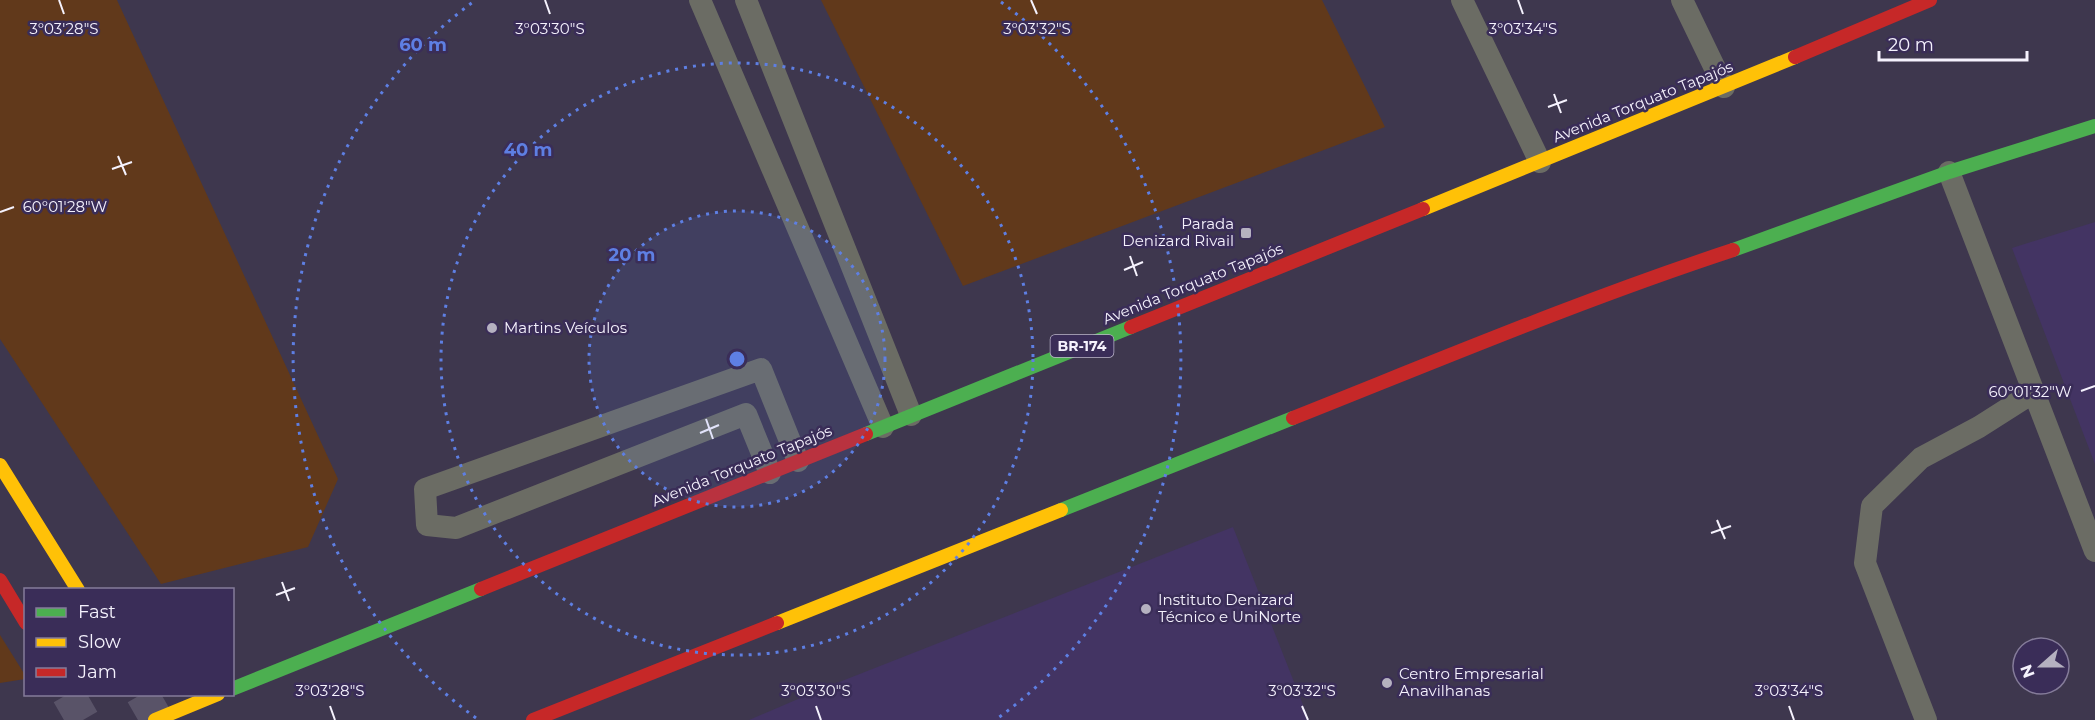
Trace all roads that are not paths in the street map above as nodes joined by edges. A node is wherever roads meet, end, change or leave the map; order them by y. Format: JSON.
{"nodes":[{"id":1,"x":700,"y":0,"type":"edge"},
{"id":2,"x":746,"y":0,"type":"edge"},
{"id":3,"x":1462,"y":0,"type":"edge"},
{"id":4,"x":1682,"y":0,"type":"edge"},
{"id":5,"x":1930,"y":0,"type":"edge"},
{"id":6,"x":1885,"y":9,"type":"edge"},
{"id":7,"x":1724,"y":87,"type":"junction"},
{"id":8,"x":2091,"y":126,"type":"edge"},
{"id":9,"x":1540,"y":162,"type":"junction"},
{"id":10,"x":1949,"y":172,"type":"junction"},
{"id":11,"x":2034,"y":392,"type":"junction"},
{"id":12,"x":911,"y":415,"type":"junction"},
{"id":13,"x":883,"y":427,"type":"junction"},
{"id":14,"x":798,"y":461,"type":"junction"},
{"id":15,"x":0,"y":465,"type":"edge"},
{"id":16,"x":770,"y":472,"type":"junction"},
{"id":17,"x":2095,"y":551,"type":"edge"},
{"id":18,"x":0,"y":580,"type":"edge"},
{"id":19,"x":77,"y":588,"type":"edge"},
{"id":20,"x":24,"y":620,"type":"edge"},
{"id":21,"x":234,"y":688,"type":"edge"},
{"id":22,"x":213,"y":696,"type":"edge"},
{"id":23,"x":155,"y":720,"type":"edge"},
{"id":24,"x":534,"y":720,"type":"edge"},
{"id":25,"x":1926,"y":720,"type":"edge"}],
"edges":[{"from":1,"to":13,"type":"lane"},
{"from":2,"to":12,"type":"lane"},
{"from":3,"to":9,"type":"lane"},
{"from":4,"to":7,"type":"lane"},
{"from":5,"to":6,"type":"main road","name":"Avenida Torquato Tapajós","number":"BR-174"},
{"from":6,"to":7,"type":"main road","name":"Avenida Torquato Tapajós","number":"BR-174"},
{"from":7,"to":9,"type":"main road","name":"Avenida Torquato Tapajós","number":"BR-174"},
{"from":8,"to":10,"type":"main road"},
{"from":9,"to":12,"type":"main road","name":"Avenida Torquato Tapajós","number":"BR-174"},
{"from":10,"to":11,"type":"lane"},
{"from":10,"to":24,"type":"main road"},
{"from":11,"to":17,"type":"lane"},
{"from":11,"to":25,"type":"lane"},
{"from":12,"to":13,"type":"main road","name":"Avenida Torquato Tapajós","number":"BR-174"},
{"from":13,"to":14,"type":"main road","name":"Avenida Torquato Tapajós","number":"BR-174"},
{"from":14,"to":16,"type":"main road","name":"Avenida Torquato Tapajós","number":"BR-174"},
{"from":14,"to":16,"type":"lane"},
{"from":15,"to":19,"type":"main road"},
{"from":16,"to":21,"type":"main road","name":"Avenida Torquato Tapajós","number":"BR-174"},
{"from":18,"to":20,"type":"main road"},
{"from":22,"to":23,"type":"main road"}]}
